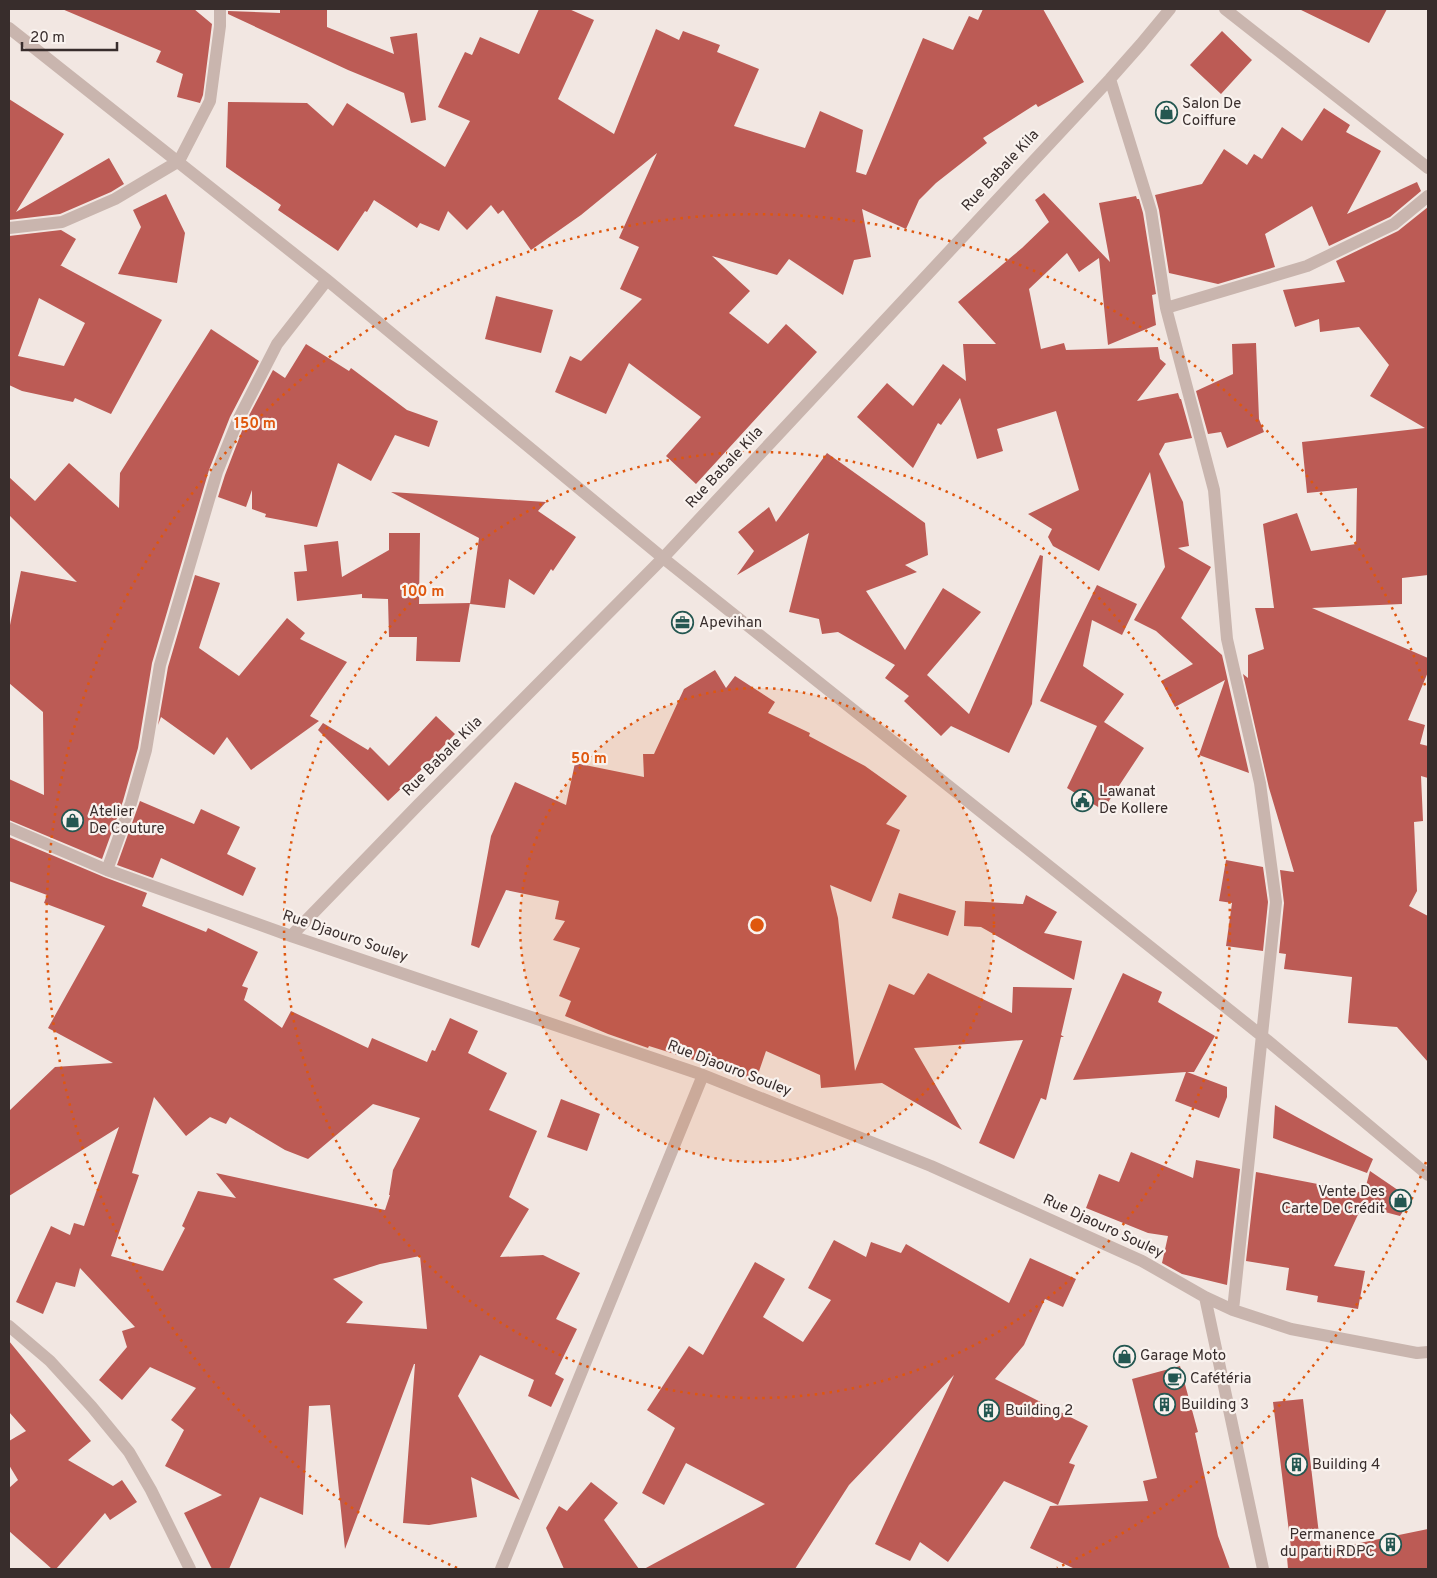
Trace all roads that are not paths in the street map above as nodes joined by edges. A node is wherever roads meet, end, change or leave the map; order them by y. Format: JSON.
{"nodes":[{"id":1,"x":220,"y":9,"type":"edge"},
{"id":2,"x":1170,"y":9,"type":"edge"},
{"id":3,"x":1225,"y":9,"type":"edge"},
{"id":4,"x":9,"y":28,"type":"edge"},
{"id":5,"x":1110,"y":79,"type":"junction"},
{"id":6,"x":179,"y":162,"type":"junction"},
{"id":7,"x":1428,"y":168,"type":"edge"},
{"id":8,"x":1428,"y":196,"type":"edge"},
{"id":9,"x":9,"y":228,"type":"edge"},
{"id":10,"x":327,"y":280,"type":"junction"},
{"id":11,"x":1166,"y":308,"type":"junction"},
{"id":12,"x":663,"y":558,"type":"junction"},
{"id":13,"x":9,"y":828,"type":"edge"},
{"id":14,"x":107,"y":870,"type":"junction"},
{"id":15,"x":290,"y":936,"type":"junction"},
{"id":16,"x":1262,"y":1036,"type":"junction"},
{"id":17,"x":702,"y":1075,"type":"junction"},
{"id":18,"x":1428,"y":1175,"type":"edge"},
{"id":19,"x":1205,"y":1297,"type":"junction"},
{"id":20,"x":1234,"y":1310,"type":"junction"},
{"id":21,"x":9,"y":1326,"type":"edge"},
{"id":22,"x":1428,"y":1352,"type":"edge"},
{"id":23,"x":190,"y":1569,"type":"edge"},
{"id":24,"x":501,"y":1569,"type":"edge"},
{"id":25,"x":1263,"y":1569,"type":"edge"}],
"edges":[{"from":1,"to":6,"type":"street"},
{"from":2,"to":5,"type":"street","name":"Rue Babale Kila"},
{"from":3,"to":7,"type":"street"},
{"from":4,"to":6,"type":"street"},
{"from":5,"to":11,"type":"street"},
{"from":5,"to":12,"type":"street","name":"Rue Babale Kila"},
{"from":6,"to":9,"type":"street"},
{"from":6,"to":10,"type":"street"},
{"from":8,"to":11,"type":"street"},
{"from":10,"to":12,"type":"street"},
{"from":10,"to":14,"type":"street"},
{"from":11,"to":16,"type":"street"},
{"from":12,"to":15,"type":"street","name":"Rue Babale Kila"},
{"from":12,"to":16,"type":"street"},
{"from":13,"to":14,"type":"street","name":"Rue Djaouro Souley"},
{"from":14,"to":15,"type":"street","name":"Rue Djaouro Souley"},
{"from":15,"to":17,"type":"street","name":"Rue Djaouro Souley"},
{"from":16,"to":18,"type":"street"},
{"from":16,"to":20,"type":"street"},
{"from":17,"to":19,"type":"street","name":"Rue Djaouro Souley"},
{"from":17,"to":24,"type":"street"},
{"from":19,"to":20,"type":"street","name":"Rue Djaouro Souley"},
{"from":19,"to":25,"type":"street"},
{"from":20,"to":22,"type":"street","name":"Rue Djaouro Souley"},
{"from":21,"to":23,"type":"street"}]}
